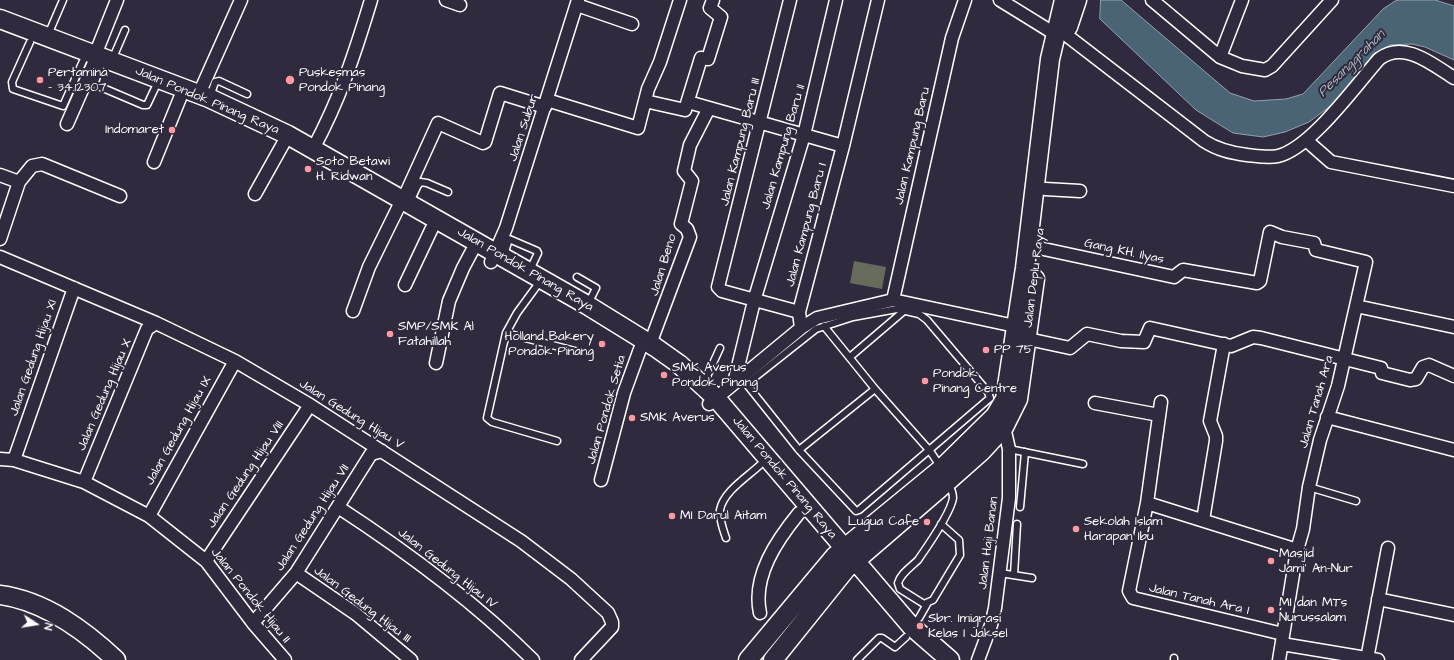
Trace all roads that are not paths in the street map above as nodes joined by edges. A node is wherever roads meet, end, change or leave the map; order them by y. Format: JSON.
{"nodes":[{"id":1,"x":63,"y":0,"type":"edge"},
{"id":2,"x":117,"y":0,"type":"edge"},
{"id":3,"x":241,"y":0,"type":"edge"},
{"id":4,"x":371,"y":0,"type":"edge"},
{"id":5,"x":446,"y":0,"type":"edge"},
{"id":6,"x":680,"y":0,"type":"edge"},
{"id":7,"x":713,"y":0,"type":"edge"},
{"id":8,"x":790,"y":0,"type":"edge"},
{"id":9,"x":836,"y":0,"type":"edge"},
{"id":10,"x":878,"y":0,"type":"edge"},
{"id":11,"x":965,"y":0,"type":"edge"},
{"id":12,"x":1000,"y":0,"type":"edge"},
{"id":13,"x":1152,"y":0,"type":"edge"},
{"id":14,"x":1242,"y":0,"type":"edge"},
{"id":15,"x":1332,"y":0,"type":"edge"},
{"id":16,"x":577,"y":3,"type":"edge"},
{"id":17,"x":1069,"y":4,"type":"edge"},
{"id":18,"x":460,"y":5,"type":"dead end"},
{"id":19,"x":0,"y":19,"type":"edge"},
{"id":20,"x":632,"y":24,"type":"dead end"},
{"id":21,"x":0,"y":30,"type":"edge"},
{"id":22,"x":125,"y":30,"type":"dead end"},
{"id":23,"x":1060,"y":34,"type":"junction"},
{"id":24,"x":48,"y":37,"type":"junction"},
{"id":25,"x":30,"y":42,"type":"junction"},
{"id":26,"x":1220,"y":57,"type":"junction"},
{"id":27,"x":96,"y":62,"type":"junction"},
{"id":28,"x":1454,"y":78,"type":"edge"},
{"id":29,"x":247,"y":94,"type":"dead end"},
{"id":30,"x":196,"y":99,"type":"junction"},
{"id":31,"x":645,"y":101,"type":"junction"},
{"id":32,"x":688,"y":102,"type":"junction"},
{"id":33,"x":546,"y":103,"type":"junction"},
{"id":34,"x":709,"y":108,"type":"junction"},
{"id":35,"x":760,"y":122,"type":"junction"},
{"id":36,"x":67,"y":124,"type":"dead end"},
{"id":37,"x":804,"y":135,"type":"junction"},
{"id":38,"x":286,"y":139,"type":"junction"},
{"id":39,"x":1306,"y":140,"type":"junction"},
{"id":40,"x":843,"y":146,"type":"junction"},
{"id":41,"x":311,"y":153,"type":"junction"},
{"id":42,"x":154,"y":162,"type":"dead end"},
{"id":43,"x":0,"y":175,"type":"edge"},
{"id":44,"x":19,"y":182,"type":"junction"},
{"id":45,"x":1454,"y":186,"type":"edge"},
{"id":46,"x":1044,"y":189,"type":"junction"},
{"id":47,"x":1080,"y":191,"type":"dead end"},
{"id":48,"x":448,"y":192,"type":"dead end"},
{"id":49,"x":255,"y":194,"type":"dead end"},
{"id":50,"x":120,"y":196,"type":"dead end"},
{"id":51,"x":404,"y":204,"type":"junction"},
{"id":52,"x":432,"y":228,"type":"junction"},
{"id":53,"x":0,"y":239,"type":"edge"},
{"id":54,"x":1039,"y":248,"type":"junction"},
{"id":55,"x":472,"y":251,"type":"junction"},
{"id":56,"x":0,"y":257,"type":"edge"},
{"id":57,"x":497,"y":258,"type":"junction"},
{"id":58,"x":1366,"y":262,"type":"joint"},
{"id":59,"x":1031,"y":269,"type":"junction"},
{"id":60,"x":577,"y":277,"type":"dead end"},
{"id":61,"x":532,"y":279,"type":"junction"},
{"id":62,"x":405,"y":285,"type":"dead end"},
{"id":63,"x":74,"y":288,"type":"junction"},
{"id":64,"x":754,"y":301,"type":"junction"},
{"id":65,"x":587,"y":305,"type":"junction"},
{"id":66,"x":891,"y":305,"type":"junction"},
{"id":67,"x":1356,"y":306,"type":"junction"},
{"id":68,"x":905,"y":310,"type":"junction"},
{"id":69,"x":353,"y":311,"type":"dead end"},
{"id":70,"x":799,"y":312,"type":"junction"},
{"id":71,"x":156,"y":323,"type":"junction"},
{"id":72,"x":824,"y":326,"type":"junction"},
{"id":73,"x":1454,"y":327,"type":"edge"},
{"id":74,"x":800,"y":328,"type":"junction"},
{"id":75,"x":1022,"y":332,"type":"junction"},
{"id":76,"x":506,"y":333,"type":"junction"},
{"id":77,"x":1224,"y":344,"type":"junction"},
{"id":78,"x":720,"y":348,"type":"dead end"},
{"id":79,"x":649,"y":349,"type":"junction"},
{"id":80,"x":575,"y":351,"type":"dead end"},
{"id":81,"x":850,"y":358,"type":"junction"},
{"id":82,"x":1344,"y":358,"type":"junction"},
{"id":83,"x":235,"y":361,"type":"junction"},
{"id":84,"x":436,"y":363,"type":"dead end"},
{"id":85,"x":1454,"y":376,"type":"edge"},
{"id":86,"x":734,"y":383,"type":"junction"},
{"id":87,"x":703,"y":384,"type":"junction"},
{"id":88,"x":875,"y":389,"type":"junction"},
{"id":89,"x":712,"y":401,"type":"junction"},
{"id":90,"x":1161,"y":402,"type":"dead end"},
{"id":91,"x":1095,"y":403,"type":"dead end"},
{"id":92,"x":310,"y":405,"type":"junction"},
{"id":93,"x":1159,"y":415,"type":"junction"},
{"id":94,"x":1328,"y":417,"type":"junction"},
{"id":95,"x":999,"y":421,"type":"junction"},
{"id":96,"x":557,"y":441,"type":"dead end"},
{"id":97,"x":1009,"y":449,"type":"junction"},
{"id":98,"x":799,"y":450,"type":"junction"},
{"id":99,"x":1454,"y":450,"type":"edge"},
{"id":100,"x":382,"y":451,"type":"junction"},
{"id":101,"x":930,"y":451,"type":"junction"},
{"id":102,"x":1025,"y":452,"type":"junction"},
{"id":103,"x":0,"y":459,"type":"edge"},
{"id":104,"x":14,"y":460,"type":"junction"},
{"id":105,"x":1083,"y":464,"type":"dead end"},
{"id":106,"x":760,"y":465,"type":"junction"},
{"id":107,"x":944,"y":476,"type":"junction"},
{"id":108,"x":601,"y":480,"type":"dead end"},
{"id":109,"x":84,"y":482,"type":"junction"},
{"id":110,"x":1309,"y":487,"type":"junction"},
{"id":111,"x":1356,"y":502,"type":"dead end"},
{"id":112,"x":1147,"y":503,"type":"junction"},
{"id":113,"x":338,"y":507,"type":"junction"},
{"id":114,"x":1020,"y":507,"type":"dead end"},
{"id":115,"x":799,"y":513,"type":"junction"},
{"id":116,"x":149,"y":516,"type":"junction"},
{"id":117,"x":1203,"y":520,"type":"junction"},
{"id":118,"x":941,"y":524,"type":"junction"},
{"id":119,"x":1017,"y":524,"type":"dead end"},
{"id":120,"x":726,"y":538,"type":"dead end"},
{"id":121,"x":1388,"y":548,"type":"dead end"},
{"id":122,"x":1297,"y":550,"type":"junction"},
{"id":123,"x":845,"y":559,"type":"junction"},
{"id":124,"x":206,"y":560,"type":"junction"},
{"id":125,"x":296,"y":573,"type":"junction"},
{"id":126,"x":1000,"y":573,"type":"junction"},
{"id":127,"x":1014,"y":575,"type":"junction"},
{"id":128,"x":1032,"y":578,"type":"dead end"},
{"id":129,"x":0,"y":595,"type":"edge"},
{"id":130,"x":1378,"y":599,"type":"junction"},
{"id":131,"x":927,"y":604,"type":"junction"},
{"id":132,"x":760,"y":613,"type":"dead end"},
{"id":133,"x":1454,"y":615,"type":"edge"},
{"id":134,"x":253,"y":623,"type":"junction"},
{"id":135,"x":909,"y":631,"type":"junction"},
{"id":136,"x":1283,"y":639,"type":"junction"},
{"id":137,"x":116,"y":660,"type":"edge"},
{"id":138,"x":285,"y":660,"type":"edge"},
{"id":139,"x":411,"y":660,"type":"edge"},
{"id":140,"x":533,"y":660,"type":"edge"},
{"id":141,"x":581,"y":660,"type":"edge"},
{"id":142,"x":748,"y":660,"type":"edge"},
{"id":143,"x":773,"y":660,"type":"edge"},
{"id":144,"x":857,"y":660,"type":"edge"},
{"id":145,"x":933,"y":660,"type":"edge"},
{"id":146,"x":950,"y":660,"type":"edge"},
{"id":147,"x":978,"y":660,"type":"edge"},
{"id":148,"x":1279,"y":660,"type":"edge"},
{"id":149,"x":1374,"y":660,"type":"edge"}],
"edges":[{"from":1,"to":24,"type":"lane"},
{"from":2,"to":27,"type":"street"},
{"from":3,"to":30,"type":"street"},
{"from":4,"to":41,"type":"street"},
{"from":5,"to":18,"type":"street"},
{"from":6,"to":31,"type":"street"},
{"from":7,"to":32,"type":"street"},
{"from":8,"to":35,"type":"street","name":"Jalan Kampung Baru III"},
{"from":9,"to":37,"type":"street","name":"Jalan Kampung Baru II"},
{"from":10,"to":40,"type":"street","name":"Jalan Kampung Baru I"},
{"from":11,"to":66,"type":"street","name":"Jalan Kampung Baru"},
{"from":12,"to":23,"type":"street"},
{"from":13,"to":26,"type":"street"},
{"from":14,"to":26,"type":"street"},
{"from":15,"to":26,"type":"street"},
{"from":16,"to":20,"type":"street"},
{"from":16,"to":33,"type":"street","name":"Jalan Subur"},
{"from":17,"to":23,"type":"main road","name":"Jalan Deplu Raya"},
{"from":19,"to":24,"type":"main road","name":"Jalan Pondok Pinang Raya"},
{"from":21,"to":25,"type":"main road","name":"Jalan Pondok Pinang Raya"},
{"from":22,"to":27,"type":"lane"},
{"from":23,"to":39,"type":"street"},
{"from":23,"to":46,"type":"main road","name":"Jalan Deplu Raya"},
{"from":23,"to":59,"type":"main road","name":"Jalan Deplu Raya"},
{"from":24,"to":27,"type":"main road","name":"Jalan Pondok Pinang Raya"},
{"from":25,"to":27,"type":"main road","name":"Jalan Pondok Pinang Raya"},
{"from":25,"to":27,"type":"lane"},
{"from":27,"to":30,"type":"main road","name":"Jalan Pondok Pinang Raya"},
{"from":27,"to":30,"type":"main road","name":"Jalan Pondok Pinang Raya"},
{"from":27,"to":36,"type":"street"},
{"from":28,"to":39,"type":"street"},
{"from":29,"to":30,"type":"lane"},
{"from":30,"to":38,"type":"main road","name":"Jalan Pondok Pinang Raya"},
{"from":30,"to":42,"type":"street"},
{"from":31,"to":32,"type":"street"},
{"from":31,"to":33,"type":"street"},
{"from":32,"to":34,"type":"street"},
{"from":33,"to":51,"type":"street"},
{"from":33,"to":57,"type":"street","name":"Jalan Subur"},
{"from":34,"to":35,"type":"street"},
{"from":34,"to":79,"type":"street","name":"Jalan Beno"},
{"from":35,"to":37,"type":"street"},
{"from":35,"to":64,"type":"street","name":"Jalan Kampung Baru III"},
{"from":37,"to":40,"type":"street"},
{"from":37,"to":64,"type":"street","name":"Jalan Kampung Baru II"},
{"from":38,"to":41,"type":"main road","name":"Jalan Pondok Pinang Raya"},
{"from":38,"to":49,"type":"street"},
{"from":39,"to":45,"type":"street"},
{"from":40,"to":70,"type":"street","name":"Jalan Kampung Baru I"},
{"from":41,"to":51,"type":"main road","name":"Jalan Pondok Pinang Raya"},
{"from":43,"to":44,"type":"street"},
{"from":44,"to":50,"type":"street"},
{"from":44,"to":53,"type":"street"},
{"from":46,"to":47,"type":"street"},
{"from":46,"to":54,"type":"main road","name":"Jalan Deplu Raya"},
{"from":48,"to":51,"type":"lane"},
{"from":51,"to":52,"type":"main road","name":"Jalan Pondok Pinang Raya"},
{"from":51,"to":57,"type":"main road","name":"Jalan Pondok Pinang Raya"},
{"from":51,"to":69,"type":"street"},
{"from":52,"to":55,"type":"main road","name":"Jalan Pondok Pinang Raya"},
{"from":52,"to":62,"type":"street"},
{"from":54,"to":58,"type":"street","name":"Gang KH. Ilyas"},
{"from":54,"to":59,"type":"main road","name":"Jalan Deplu Raya"},
{"from":55,"to":57,"type":"main road","name":"Jalan Pondok Pinang Raya"},
{"from":55,"to":84,"type":"street"},
{"from":56,"to":63,"type":"street","name":"Jalan Gedung Hijau V"},
{"from":57,"to":61,"type":"main road","name":"Jalan Pondok Pinang Raya"},
{"from":58,"to":67,"type":"street","name":"Jalan Tanah Ara"},
{"from":59,"to":75,"type":"main road","name":"Jalan Deplu Raya"},
{"from":60,"to":65,"type":"lane"},
{"from":61,"to":65,"type":"main road","name":"Jalan Pondok Pinang Raya"},
{"from":61,"to":76,"type":"lane"},
{"from":61,"to":79,"type":"main road","name":"Jalan Pondok Pinang Raya"},
{"from":63,"to":71,"type":"street","name":"Jalan Gedung Hijau V"},
{"from":63,"to":104,"type":"street","name":"Jalan Gedung Hijau XI"},
{"from":64,"to":70,"type":"street"},
{"from":64,"to":86,"type":"street"},
{"from":65,"to":79,"type":"main road","name":"Jalan Pondok Pinang Raya"},
{"from":66,"to":68,"type":"lane"},
{"from":66,"to":72,"type":"lane"},
{"from":66,"to":74,"type":"street"},
{"from":66,"to":75,"type":"street"},
{"from":67,"to":73,"type":"street"},
{"from":67,"to":82,"type":"street","name":"Jalan Tanah Ara"},
{"from":68,"to":81,"type":"lane"},
{"from":68,"to":101,"type":"lane"},
{"from":70,"to":74,"type":"street"},
{"from":71,"to":83,"type":"street","name":"Jalan Gedung Hijau V"},
{"from":71,"to":109,"type":"street","name":"Jalan Gedung Hijau X"},
{"from":72,"to":81,"type":"lane"},
{"from":72,"to":98,"type":"lane"},
{"from":74,"to":86,"type":"street"},
{"from":75,"to":77,"type":"street"},
{"from":75,"to":95,"type":"main road","name":"Jalan Deplu Raya"},
{"from":76,"to":80,"type":"lane"},
{"from":76,"to":96,"type":"lane"},
{"from":77,"to":82,"type":"street"},
{"from":77,"to":117,"type":"street"},
{"from":78,"to":87,"type":"lane"},
{"from":79,"to":87,"type":"main road","name":"Jalan Pondok Pinang Raya"},
{"from":79,"to":89,"type":"main road","name":"Jalan Pondok Pinang Raya"},
{"from":79,"to":108,"type":"street","name":"Jalan Pondok Setia"},
{"from":81,"to":88,"type":"lane"},
{"from":82,"to":85,"type":"street"},
{"from":82,"to":94,"type":"street","name":"Jalan Tanah Ara"},
{"from":83,"to":92,"type":"street","name":"Jalan Gedung Hijau V"},
{"from":83,"to":116,"type":"street","name":"Jalan Gedung Hijau IX"},
{"from":86,"to":89,"type":"street"},
{"from":87,"to":89,"type":"main road","name":"Jalan Pondok Pinang Raya"},
{"from":88,"to":98,"type":"lane"},
{"from":88,"to":101,"type":"lane"},
{"from":89,"to":106,"type":"main road","name":"Jalan Pondok Pinang Raya"},
{"from":89,"to":123,"type":"main road","name":"Jalan Pondok Pinang Raya"},
{"from":90,"to":93,"type":"street"},
{"from":91,"to":93,"type":"street"},
{"from":92,"to":100,"type":"street","name":"Jalan Gedung Hijau V"},
{"from":92,"to":124,"type":"street","name":"Jalan Gedung Hijau VIII"},
{"from":93,"to":112,"type":"street"},
{"from":94,"to":99,"type":"street"},
{"from":94,"to":110,"type":"street","name":"Jalan Tanah Ara"},
{"from":95,"to":97,"type":"street","name":"Jalan Haji Banan"},
{"from":95,"to":107,"type":"main road","name":"Jalan Deplu Raya"},
{"from":97,"to":102,"type":"lane"},
{"from":97,"to":126,"type":"street","name":"Jalan Haji Banan"},
{"from":98,"to":101,"type":"lane"},
{"from":100,"to":113,"type":"street","name":"Jalan Gedung Hijau VII"},
{"from":100,"to":141,"type":"street","name":"Jalan Gedung Hijau V"},
{"from":101,"to":107,"type":"lane"},
{"from":102,"to":105,"type":"lane"},
{"from":102,"to":114,"type":"lane"},
{"from":103,"to":104,"type":"street","name":"Jalan Pondok Hijau II"},
{"from":104,"to":109,"type":"street","name":"Jalan Pondok Hijau II"},
{"from":106,"to":115,"type":"main road","name":"Jalan Pondok Pinang Raya"},
{"from":106,"to":120,"type":"lane"},
{"from":107,"to":118,"type":"lane"},
{"from":107,"to":123,"type":"main road","name":"Jalan Deplu Raya"},
{"from":109,"to":116,"type":"street","name":"Jalan Pondok Hijau II"},
{"from":110,"to":111,"type":"lane"},
{"from":110,"to":122,"type":"street","name":"Jalan Tanah Ara"},
{"from":112,"to":117,"type":"street"},
{"from":112,"to":136,"type":"street","name":"Jalan Tanah Ara I"},
{"from":113,"to":125,"type":"street","name":"Jalan Gedung Hijau VII"},
{"from":113,"to":140,"type":"street","name":"Jalan Gedung Hijau IV"},
{"from":115,"to":123,"type":"main road","name":"Jalan Pondok Pinang Raya"},
{"from":115,"to":132,"type":"street"},
{"from":116,"to":124,"type":"street","name":"Jalan Pondok Hijau II"},
{"from":117,"to":122,"type":"street"},
{"from":118,"to":131,"type":"lane"},
{"from":118,"to":131,"type":"lane"},
{"from":119,"to":127,"type":"lane"},
{"from":121,"to":130,"type":"street"},
{"from":122,"to":136,"type":"street","name":"Jalan Tanah Ara"},
{"from":123,"to":135,"type":"main road","name":"Jalan Pondok Pinang Raya"},
{"from":123,"to":142,"type":"main road"},
{"from":123,"to":143,"type":"main road"},
{"from":124,"to":134,"type":"street","name":"Jalan Pondok Hijau II"},
{"from":125,"to":134,"type":"street","name":"Jalan Gedung Hijau VII"},
{"from":125,"to":139,"type":"street","name":"Jalan Gedung Hijau III"},
{"from":126,"to":127,"type":"lane"},
{"from":126,"to":147,"type":"street","name":"Jalan Haji Banan"},
{"from":127,"to":128,"type":"lane"},
{"from":129,"to":137,"type":"main road"},
{"from":130,"to":133,"type":"street"},
{"from":130,"to":149,"type":"street"},
{"from":131,"to":135,"type":"lane"},
{"from":134,"to":138,"type":"street","name":"Jalan Pondok Hijau II"},
{"from":135,"to":144,"type":"lane"},
{"from":135,"to":145,"type":"main road","name":"Jalan Pondok Pinang Raya"},
{"from":135,"to":146,"type":"main road","name":"Jalan Pondok Pinang Raya"},
{"from":136,"to":148,"type":"street","name":"Jalan Tanah Ara"},
{"from":136,"to":149,"type":"street","name":"Jalan Tanah Ara I"}]}
